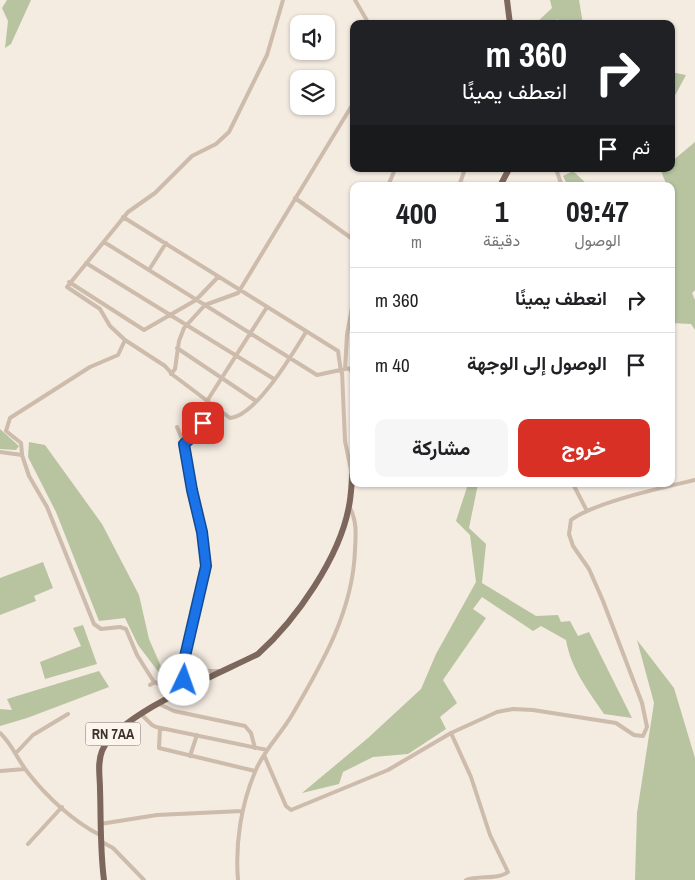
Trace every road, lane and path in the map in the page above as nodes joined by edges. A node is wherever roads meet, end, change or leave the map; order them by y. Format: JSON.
{"nodes":[{"id":1,"x":283,"y":0,"type":"edge"},
{"id":2,"x":355,"y":0,"type":"edge"},
{"id":3,"x":506,"y":0,"type":"edge"},
{"id":4,"x":367,"y":20,"type":"edge"},
{"id":5,"x":509,"y":20,"type":"edge"},
{"id":6,"x":350,"y":109,"type":"edge"},
{"id":7,"x":295,"y":198,"type":"junction"},
{"id":8,"x":124,"y":217,"type":"junction"},
{"id":9,"x":350,"y":237,"type":"edge"},
{"id":10,"x":104,"y":242,"type":"junction"},
{"id":11,"x":166,"y":243,"type":"junction"},
{"id":12,"x":86,"y":263,"type":"junction"},
{"id":13,"x":149,"y":270,"type":"junction"},
{"id":14,"x":218,"y":277,"type":"junction"},
{"id":15,"x":69,"y":282,"type":"junction"},
{"id":16,"x":239,"y":290,"type":"junction"},
{"id":17,"x":196,"y":300,"type":"junction"},
{"id":18,"x":205,"y":305,"type":"junction"},
{"id":19,"x":267,"y":307,"type":"junction"},
{"id":20,"x":170,"y":315,"type":"junction"},
{"id":21,"x":350,"y":318,"type":"edge"},
{"id":22,"x":187,"y":324,"type":"junction"},
{"id":23,"x":306,"y":332,"type":"junction"},
{"id":24,"x":250,"y":334,"type":"junction"},
{"id":25,"x":126,"y":340,"type":"junction"},
{"id":26,"x":177,"y":348,"type":"junction"},
{"id":27,"x":236,"y":355,"type":"junction"},
{"id":28,"x":289,"y":358,"type":"junction"},
{"id":29,"x":350,"y":365,"type":"edge"},
{"id":30,"x":344,"y":370,"type":"junction"},
{"id":31,"x":171,"y":374,"type":"junction"},
{"id":32,"x":350,"y":374,"type":"edge"},
{"id":33,"x":222,"y":378,"type":"junction"},
{"id":34,"x":274,"y":379,"type":"junction"},
{"id":35,"x":208,"y":401,"type":"junction"},
{"id":36,"x":256,"y":401,"type":"junction"},
{"id":37,"x":177,"y":427,"type":"dead end"},
{"id":38,"x":184,"y":444,"type":"junction"},
{"id":39,"x":0,"y":452,"type":"edge"},
{"id":40,"x":22,"y":455,"type":"junction"},
{"id":41,"x":350,"y":465,"type":"edge"},
{"id":42,"x":695,"y":480,"type":"edge"},
{"id":43,"x":675,"y":485,"type":"edge"},
{"id":44,"x":351,"y":487,"type":"edge"},
{"id":45,"x":574,"y":487,"type":"edge"},
{"id":46,"x":667,"y":487,"type":"edge"},
{"id":47,"x":349,"y":506,"type":"junction"},
{"id":48,"x":587,"y":512,"type":"junction"},
{"id":49,"x":185,"y":655,"type":"junction"},
{"id":50,"x":227,"y":670,"type":"junction"},
{"id":51,"x":159,"y":704,"type":"junction"},
{"id":52,"x":68,"y":714,"type":"dead end"},
{"id":53,"x":141,"y":714,"type":"junction"},
{"id":54,"x":160,"y":728,"type":"junction"},
{"id":55,"x":0,"y":733,"type":"edge"},
{"id":56,"x":451,"y":733,"type":"junction"},
{"id":57,"x":197,"y":735,"type":"junction"},
{"id":58,"x":255,"y":748,"type":"junction"},
{"id":59,"x":16,"y":753,"type":"junction"},
{"id":60,"x":266,"y":753,"type":"junction"},
{"id":61,"x":190,"y":756,"type":"junction"},
{"id":62,"x":25,"y":769,"type":"junction"},
{"id":63,"x":0,"y":771,"type":"edge"},
{"id":64,"x":255,"y":771,"type":"junction"},
{"id":65,"x":62,"y":807,"type":"junction"},
{"id":66,"x":242,"y":811,"type":"junction"},
{"id":67,"x":100,"y":824,"type":"junction"},
{"id":68,"x":100,"y":838,"type":"junction"},
{"id":69,"x":28,"y":844,"type":"dead end"},
{"id":70,"x":104,"y":880,"type":"edge"},
{"id":71,"x":144,"y":880,"type":"edge"},
{"id":72,"x":238,"y":880,"type":"edge"},
{"id":73,"x":466,"y":880,"type":"edge"}],
"edges":[{"from":1,"to":8,"type":"street"},
{"from":2,"to":4,"type":"street"},
{"from":3,"to":5,"type":"main road"},
{"from":6,"to":7,"type":"street"},
{"from":7,"to":9,"type":"street"},
{"from":7,"to":16,"type":"street"},
{"from":8,"to":10,"type":"street"},
{"from":8,"to":11,"type":"street"},
{"from":10,"to":12,"type":"street"},
{"from":10,"to":13,"type":"street"},
{"from":11,"to":13,"type":"street"},
{"from":11,"to":14,"type":"street"},
{"from":12,"to":15,"type":"street"},
{"from":12,"to":20,"type":"street"},
{"from":13,"to":17,"type":"street"},
{"from":14,"to":16,"type":"street"},
{"from":14,"to":17,"type":"street"},
{"from":15,"to":20,"type":"street"},
{"from":15,"to":25,"type":"street"},
{"from":16,"to":18,"type":"street"},
{"from":16,"to":19,"type":"street"},
{"from":17,"to":18,"type":"street"},
{"from":17,"to":20,"type":"street"},
{"from":18,"to":22,"type":"street"},
{"from":18,"to":24,"type":"street"},
{"from":19,"to":23,"type":"street"},
{"from":19,"to":24,"type":"street"},
{"from":20,"to":22,"type":"street"},
{"from":21,"to":30,"type":"street"},
{"from":22,"to":26,"type":"street"},
{"from":22,"to":27,"type":"street"},
{"from":23,"to":28,"type":"street"},
{"from":23,"to":30,"type":"street"},
{"from":24,"to":27,"type":"street"},
{"from":24,"to":28,"type":"street"},
{"from":25,"to":31,"type":"street"},
{"from":25,"to":40,"type":"street"},
{"from":26,"to":31,"type":"street"},
{"from":26,"to":33,"type":"street"},
{"from":27,"to":33,"type":"street"},
{"from":27,"to":34,"type":"street"},
{"from":28,"to":30,"type":"street"},
{"from":28,"to":34,"type":"street"},
{"from":29,"to":30,"type":"street"},
{"from":30,"to":32,"type":"street"},
{"from":30,"to":41,"type":"street"},
{"from":31,"to":35,"type":"street"},
{"from":33,"to":35,"type":"street"},
{"from":33,"to":36,"type":"street"},
{"from":34,"to":36,"type":"street"},
{"from":35,"to":36,"type":"street"},
{"from":35,"to":38,"type":"street"},
{"from":37,"to":38,"type":"street"},
{"from":38,"to":49,"type":"street"},
{"from":39,"to":40,"type":"street"},
{"from":40,"to":49,"type":"street"},
{"from":42,"to":43,"type":"street"},
{"from":44,"to":47,"type":"main road","number":"RN 7AA"},
{"from":45,"to":48,"type":"street"},
{"from":46,"to":48,"type":"street"},
{"from":47,"to":50,"type":"main road","number":"RN 7AA"},
{"from":47,"to":60,"type":"street"},
{"from":48,"to":56,"type":"street"},
{"from":49,"to":50,"type":"street"},
{"from":50,"to":51,"type":"main road","number":"RN 7AA"},
{"from":51,"to":53,"type":"main road","number":"RN 7AA"},
{"from":51,"to":58,"type":"street"},
{"from":52,"to":59,"type":"street"},
{"from":53,"to":54,"type":"street"},
{"from":53,"to":67,"type":"main road","number":"RN 7AA"},
{"from":54,"to":57,"type":"street"},
{"from":54,"to":61,"type":"street"},
{"from":55,"to":59,"type":"street"},
{"from":56,"to":60,"type":"street"},
{"from":56,"to":73,"type":"street"},
{"from":57,"to":58,"type":"street"},
{"from":57,"to":61,"type":"street"},
{"from":58,"to":60,"type":"street"},
{"from":59,"to":62,"type":"street"},
{"from":60,"to":64,"type":"street"},
{"from":61,"to":64,"type":"street"},
{"from":62,"to":63,"type":"street"},
{"from":62,"to":65,"type":"street"},
{"from":64,"to":66,"type":"street"},
{"from":65,"to":68,"type":"street"},
{"from":65,"to":69,"type":"street"},
{"from":66,"to":67,"type":"street"},
{"from":66,"to":72,"type":"street"},
{"from":67,"to":68,"type":"main road","number":"RN 7AA"},
{"from":68,"to":70,"type":"main road","number":"RN 7AA"},
{"from":68,"to":71,"type":"street"}]}
